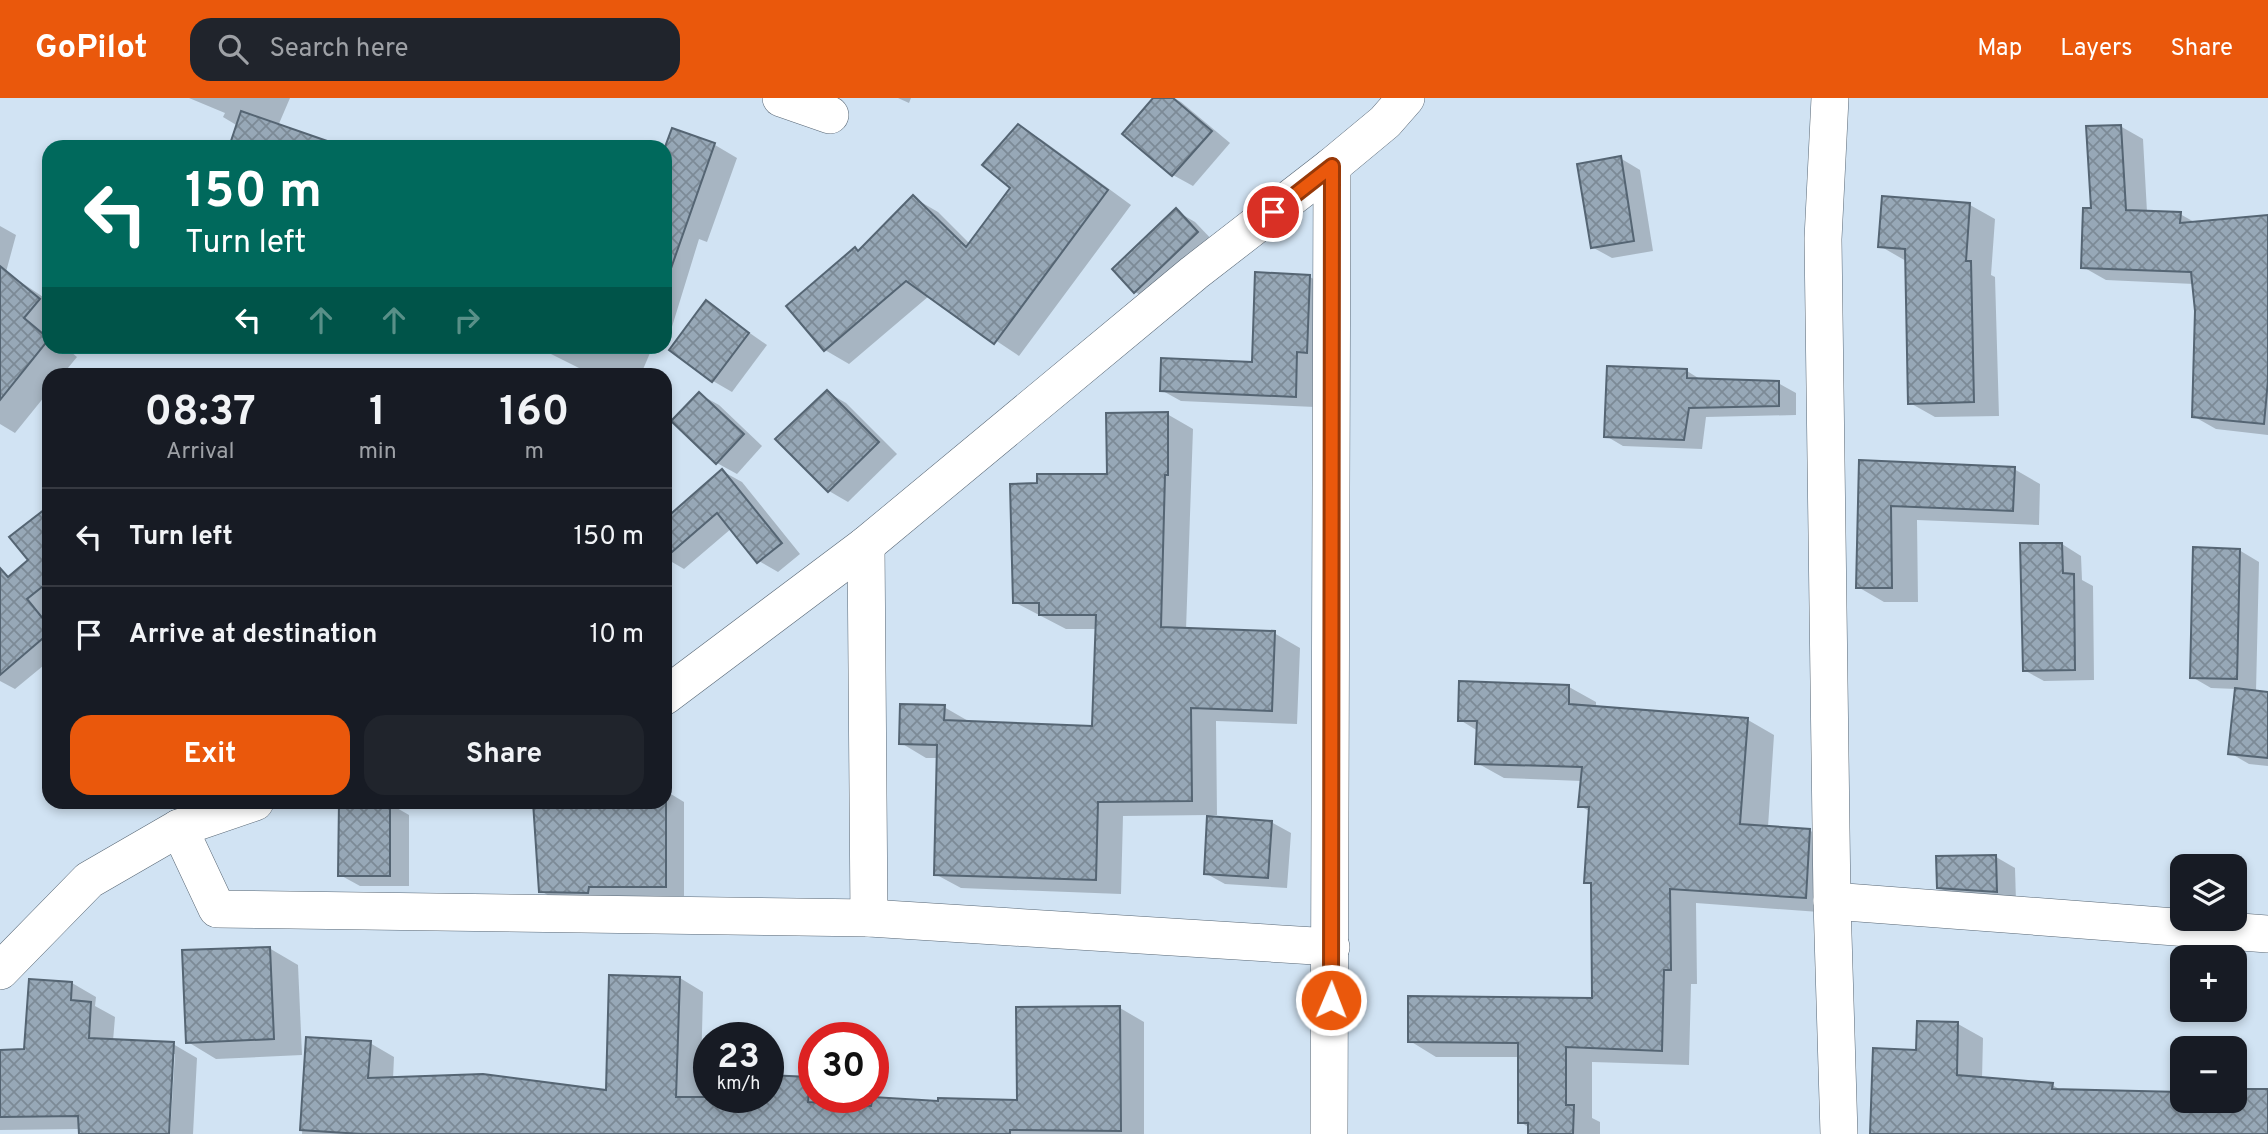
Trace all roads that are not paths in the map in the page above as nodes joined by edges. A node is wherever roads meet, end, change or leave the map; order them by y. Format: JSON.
{"nodes":[{"id":1,"x":782,"y":98,"type":"edge"},
{"id":2,"x":1406,"y":98,"type":"edge"},
{"id":3,"x":1830,"y":98,"type":"edge"},
{"id":4,"x":830,"y":115,"type":"dead end"},
{"id":5,"x":1332,"y":166,"type":"junction"},
{"id":6,"x":866,"y":545,"type":"junction"},
{"id":7,"x":672,"y":691,"type":"edge"},
{"id":8,"x":235,"y":809,"type":"edge"},
{"id":9,"x":179,"y":828,"type":"junction"},
{"id":10,"x":1832,"y":901,"type":"junction"},
{"id":11,"x":869,"y":918,"type":"junction"},
{"id":12,"x":2268,"y":934,"type":"edge"},
{"id":13,"x":1331,"y":947,"type":"junction"},
{"id":14,"x":0,"y":971,"type":"edge"},
{"id":15,"x":1329,"y":1134,"type":"edge"},
{"id":16,"x":1839,"y":1134,"type":"edge"}],
"edges":[{"from":1,"to":4,"type":"street"},
{"from":2,"to":5,"type":"street"},
{"from":3,"to":10,"type":"street"},
{"from":5,"to":6,"type":"street"},
{"from":5,"to":13,"type":"street"},
{"from":6,"to":7,"type":"street"},
{"from":6,"to":11,"type":"street"},
{"from":8,"to":9,"type":"street"},
{"from":9,"to":11,"type":"street"},
{"from":9,"to":14,"type":"street"},
{"from":10,"to":12,"type":"street"},
{"from":10,"to":16,"type":"street"},
{"from":11,"to":13,"type":"street"},
{"from":13,"to":15,"type":"street"}]}
